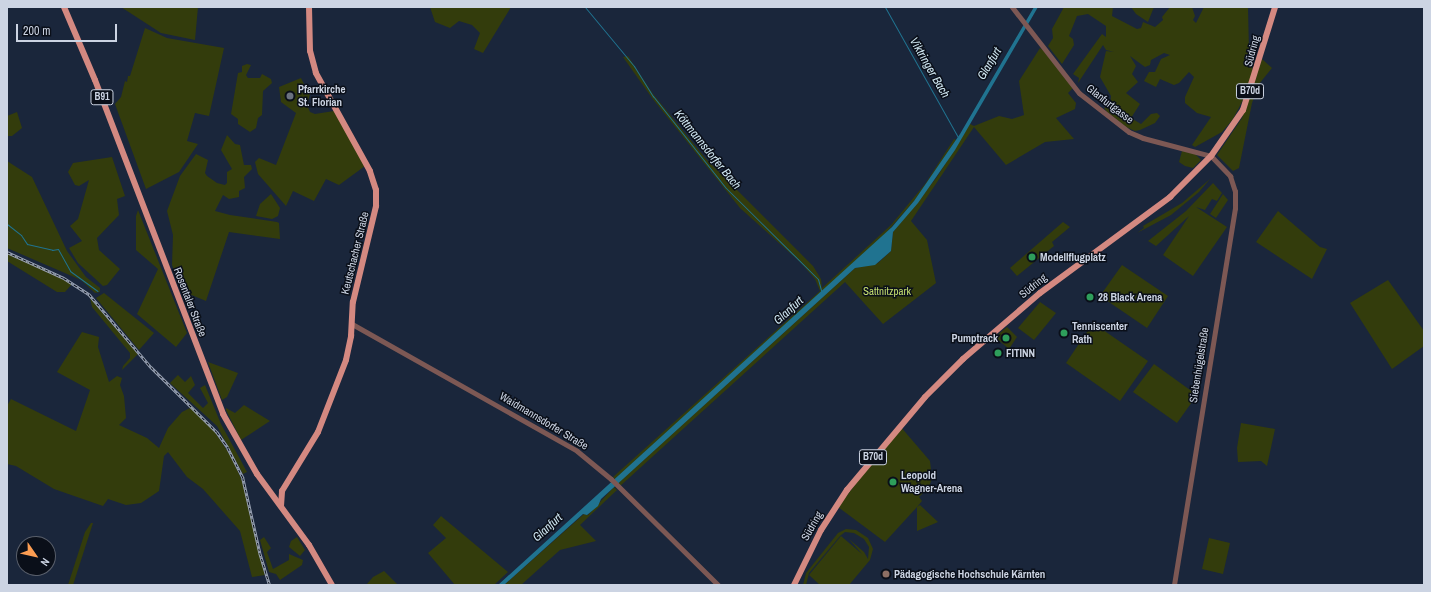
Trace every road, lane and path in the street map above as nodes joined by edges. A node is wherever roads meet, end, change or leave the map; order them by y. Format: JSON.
{"nodes":[{"id":1,"x":64,"y":7,"type":"edge"},
{"id":2,"x":309,"y":7,"type":"edge"},
{"id":3,"x":1012,"y":7,"type":"edge"},
{"id":4,"x":1274,"y":7,"type":"edge"},
{"id":5,"x":1210,"y":156,"type":"junction"},
{"id":6,"x":352,"y":324,"type":"junction"},
{"id":7,"x":287,"y":480,"type":"junction"},
{"id":8,"x":282,"y":491,"type":"junction"},
{"id":9,"x":272,"y":494,"type":"junction"},
{"id":10,"x":281,"y":506,"type":"junction"},
{"id":11,"x":332,"y":585,"type":"edge"},
{"id":12,"x":718,"y":585,"type":"edge"},
{"id":13,"x":794,"y":585,"type":"edge"},
{"id":14,"x":1174,"y":585,"type":"edge"}],
"edges":[{"from":1,"to":9,"type":"main road","name":"Rosentaler Straße","number":"B91"},
{"from":2,"to":6,"type":"main road","name":"Keutschacher Straße"},
{"from":3,"to":5,"type":"street","name":"Glanfurtgasse"},
{"from":4,"to":5,"type":"main road","name":"Südring","number":"B70d"},
{"from":5,"to":13,"type":"main road","name":"Südring","number":"B70d"},
{"from":5,"to":14,"type":"street","name":"Siebenhügelstraße"},
{"from":6,"to":7,"type":"main road","name":"Keutschacher Straße"},
{"from":6,"to":12,"type":"street","name":"Waidmannsdorfer Straße"},
{"from":7,"to":8,"type":"main road"},
{"from":7,"to":9,"type":"main road"},
{"from":8,"to":9,"type":"main road"},
{"from":8,"to":10,"type":"main road"},
{"from":9,"to":10,"type":"main road","name":"Rosentaler Straße","number":"B91"},
{"from":10,"to":11,"type":"main road","name":"Rosentaler Straße","number":"B91"}]}
